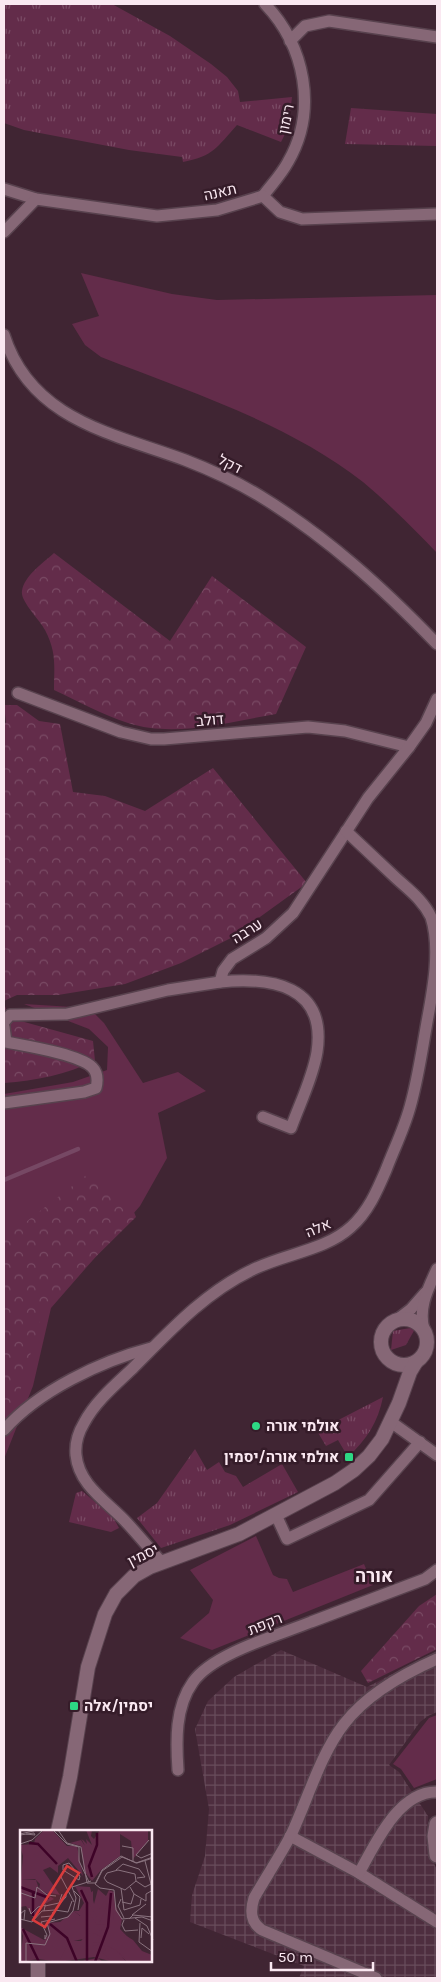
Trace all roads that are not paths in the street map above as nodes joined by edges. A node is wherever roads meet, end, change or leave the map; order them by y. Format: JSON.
{"nodes":[{"id":1,"x":265,"y":4,"type":"edge"},
{"id":2,"x":437,"y":37,"type":"edge"},
{"id":3,"x":290,"y":41,"type":"junction"},
{"id":4,"x":4,"y":189,"type":"edge"},
{"id":5,"x":263,"y":196,"type":"junction"},
{"id":6,"x":36,"y":199,"type":"junction"},
{"id":7,"x":437,"y":214,"type":"edge"},
{"id":8,"x":4,"y":232,"type":"edge"},
{"id":9,"x":4,"y":335,"type":"edge"},
{"id":10,"x":437,"y":644,"type":"edge"},
{"id":11,"x":18,"y":693,"type":"dead end"},
{"id":12,"x":437,"y":699,"type":"edge"},
{"id":13,"x":432,"y":722,"type":"edge"},
{"id":14,"x":409,"y":747,"type":"junction"},
{"id":15,"x":346,"y":832,"type":"junction"},
{"id":16,"x":220,"y":982,"type":"junction"},
{"id":17,"x":4,"y":1022,"type":"edge"},
{"id":18,"x":4,"y":1027,"type":"edge"},
{"id":19,"x":4,"y":1103,"type":"edge"},
{"id":20,"x":263,"y":1118,"type":"dead end"},
{"id":21,"x":437,"y":1269,"type":"edge"},
{"id":22,"x":426,"y":1292,"type":"junction"},
{"id":23,"x":398,"y":1320,"type":"junction"},
{"id":24,"x":425,"y":1331,"type":"junction"},
{"id":25,"x":437,"y":1346,"type":"edge"},
{"id":26,"x":154,"y":1347,"type":"junction"},
{"id":27,"x":437,"y":1354,"type":"edge"},
{"id":28,"x":418,"y":1361,"type":"junction"},
{"id":29,"x":392,"y":1362,"type":"junction"},
{"id":30,"x":390,"y":1422,"type":"junction"},
{"id":31,"x":4,"y":1430,"type":"edge"},
{"id":32,"x":420,"y":1442,"type":"junction"},
{"id":33,"x":437,"y":1455,"type":"edge"},
{"id":34,"x":276,"y":1515,"type":"junction"},
{"id":35,"x":162,"y":1562,"type":"junction"},
{"id":36,"x":437,"y":1570,"type":"edge"},
{"id":37,"x":437,"y":1659,"type":"edge"},
{"id":38,"x":178,"y":1770,"type":"dead end"},
{"id":39,"x":437,"y":1792,"type":"edge"},
{"id":40,"x":437,"y":1824,"type":"edge"},
{"id":41,"x":58,"y":1830,"type":"edge"},
{"id":42,"x":290,"y":1836,"type":"junction"},
{"id":43,"x":437,"y":1855,"type":"edge"},
{"id":44,"x":359,"y":1873,"type":"junction"},
{"id":45,"x":437,"y":1922,"type":"edge"},
{"id":46,"x":38,"y":1962,"type":"edge"},
{"id":47,"x":38,"y":1978,"type":"edge"},
{"id":48,"x":376,"y":1978,"type":"edge"}],
"edges":[{"from":1,"to":3,"type":"street"},
{"from":2,"to":3,"type":"street"},
{"from":3,"to":5,"type":"street","name":"רימון"},
{"from":4,"to":6,"type":"street","name":"תאנה"},
{"from":5,"to":6,"type":"street","name":"תאנה"},
{"from":5,"to":7,"type":"street"},
{"from":6,"to":8,"type":"street"},
{"from":9,"to":10,"type":"street","name":"דקל"},
{"from":11,"to":14,"type":"street","name":"דולב"},
{"from":12,"to":13,"type":"street","name":"ערבה"},
{"from":13,"to":14,"type":"street","name":"ערבה"},
{"from":14,"to":15,"type":"street","name":"ערבה"},
{"from":15,"to":16,"type":"street","name":"ערבה"},
{"from":15,"to":26,"type":"street","name":"אלה"},
{"from":16,"to":17,"type":"street"},
{"from":16,"to":20,"type":"street"},
{"from":18,"to":19,"type":"street"},
{"from":21,"to":22,"type":"street"},
{"from":22,"to":23,"type":"street"},
{"from":22,"to":24,"type":"street"},
{"from":23,"to":24,"type":"street"},
{"from":23,"to":29,"type":"street"},
{"from":24,"to":25,"type":"street"},
{"from":24,"to":28,"type":"street"},
{"from":26,"to":31,"type":"street"},
{"from":26,"to":35,"type":"street","name":"אלה"},
{"from":27,"to":28,"type":"street"},
{"from":28,"to":29,"type":"street"},
{"from":28,"to":30,"type":"street","name":"יסמין"},
{"from":29,"to":30,"type":"street","name":"יסמין"},
{"from":30,"to":32,"type":"street"},
{"from":30,"to":34,"type":"street","name":"יסמין"},
{"from":32,"to":33,"type":"street"},
{"from":32,"to":34,"type":"street"},
{"from":34,"to":35,"type":"street","name":"יסמין"},
{"from":35,"to":41,"type":"street","name":"יסמין"},
{"from":36,"to":38,"type":"street","name":"רקפת"},
{"from":37,"to":42,"type":"street"},
{"from":39,"to":44,"type":"street"},
{"from":40,"to":43,"type":"main road"},
{"from":42,"to":44,"type":"street"},
{"from":42,"to":48,"type":"street"},
{"from":44,"to":45,"type":"street"},
{"from":46,"to":47,"type":"street"}]}
